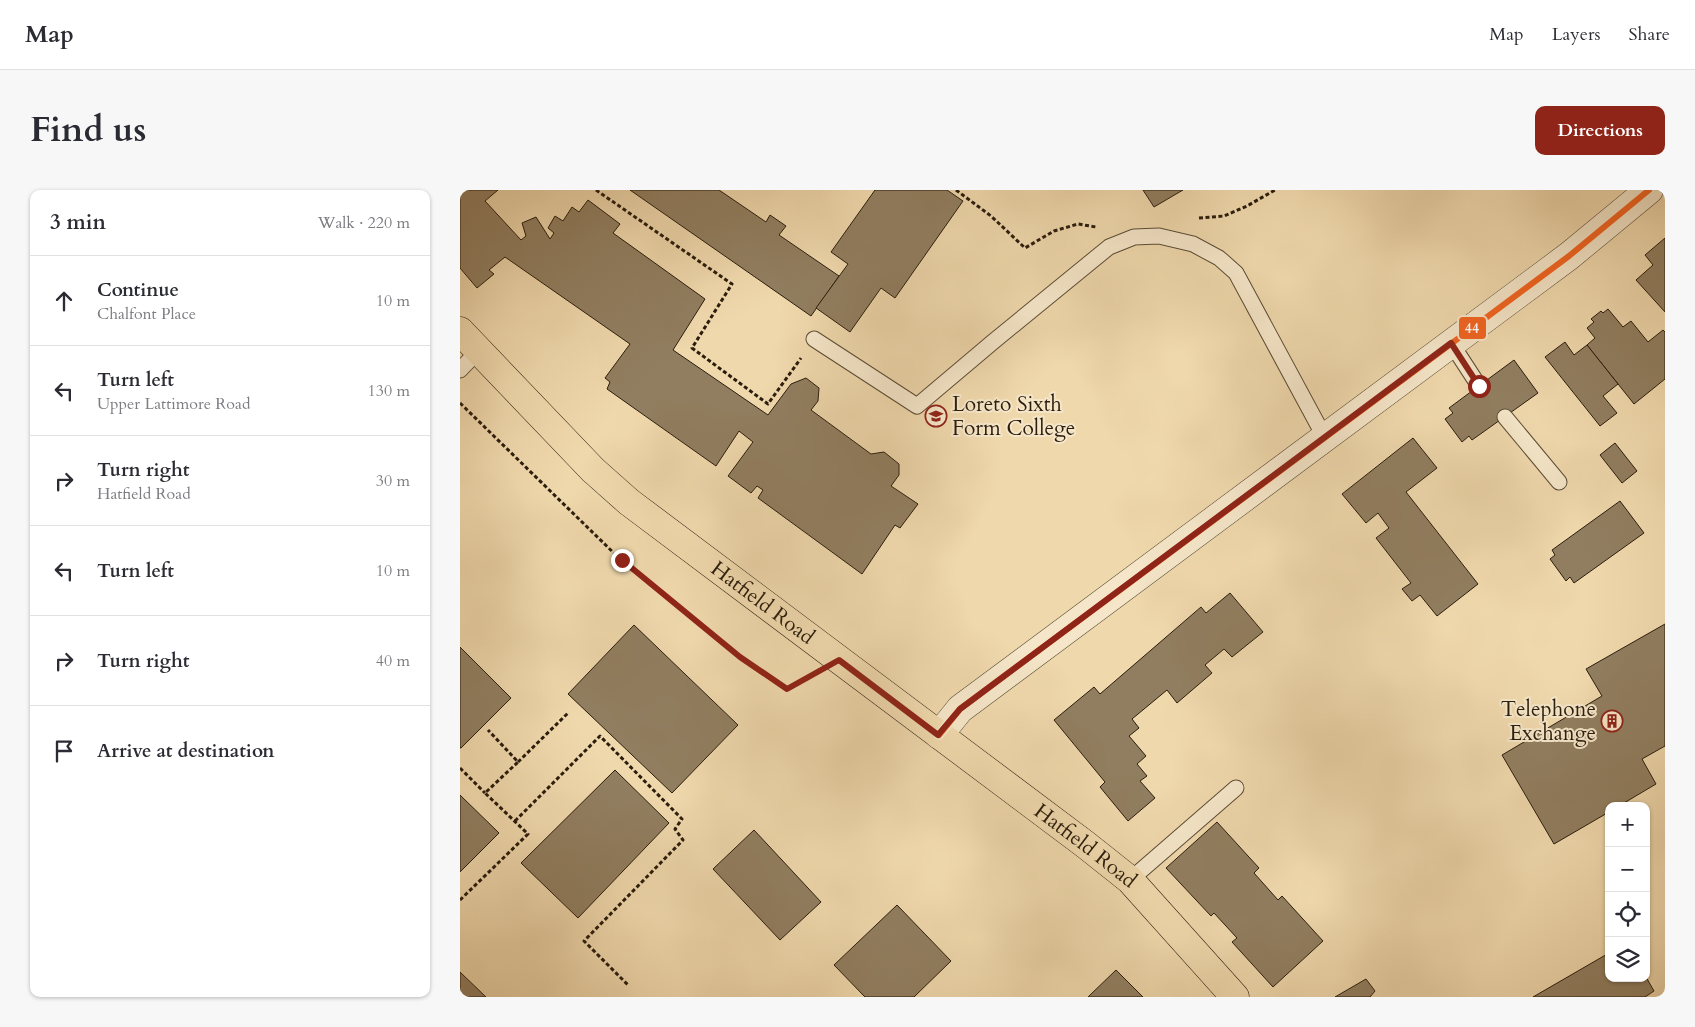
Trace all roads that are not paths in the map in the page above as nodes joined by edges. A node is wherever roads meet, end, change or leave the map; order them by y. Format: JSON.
{"nodes":[{"id":1,"x":1649,"y":190,"type":"edge"},
{"id":2,"x":460,"y":331,"type":"edge"},
{"id":3,"x":814,"y":339,"type":"road end"},
{"id":4,"x":1451,"y":343,"type":"junction"},
{"id":5,"x":479,"y":350,"type":"junction"},
{"id":6,"x":460,"y":370,"type":"edge"},
{"id":7,"x":1479,"y":386,"type":"dead end"},
{"id":8,"x":1505,"y":416,"type":"dead end"},
{"id":9,"x":1325,"y":438,"type":"junction"},
{"id":10,"x":1559,"y":482,"type":"dead end"},
{"id":11,"x":938,"y":735,"type":"junction"},
{"id":12,"x":1236,"y":788,"type":"dead end"},
{"id":13,"x":1130,"y":880,"type":"junction"},
{"id":14,"x":1235,"y":997,"type":"edge"}],
"edges":[{"from":1,"to":4,"type":"street"},
{"from":2,"to":5,"type":"main road","name":"Hatfield Road"},
{"from":3,"to":9,"type":"lane"},
{"from":4,"to":7,"type":"lane"},
{"from":4,"to":9,"type":"street"},
{"from":5,"to":6,"type":"lane"},
{"from":5,"to":11,"type":"main road","name":"Hatfield Road"},
{"from":8,"to":10,"type":"lane"},
{"from":9,"to":11,"type":"street"},
{"from":11,"to":13,"type":"main road","name":"Hatfield Road"},
{"from":12,"to":13,"type":"lane"},
{"from":13,"to":14,"type":"main road","name":"Hatfield Road"}]}
